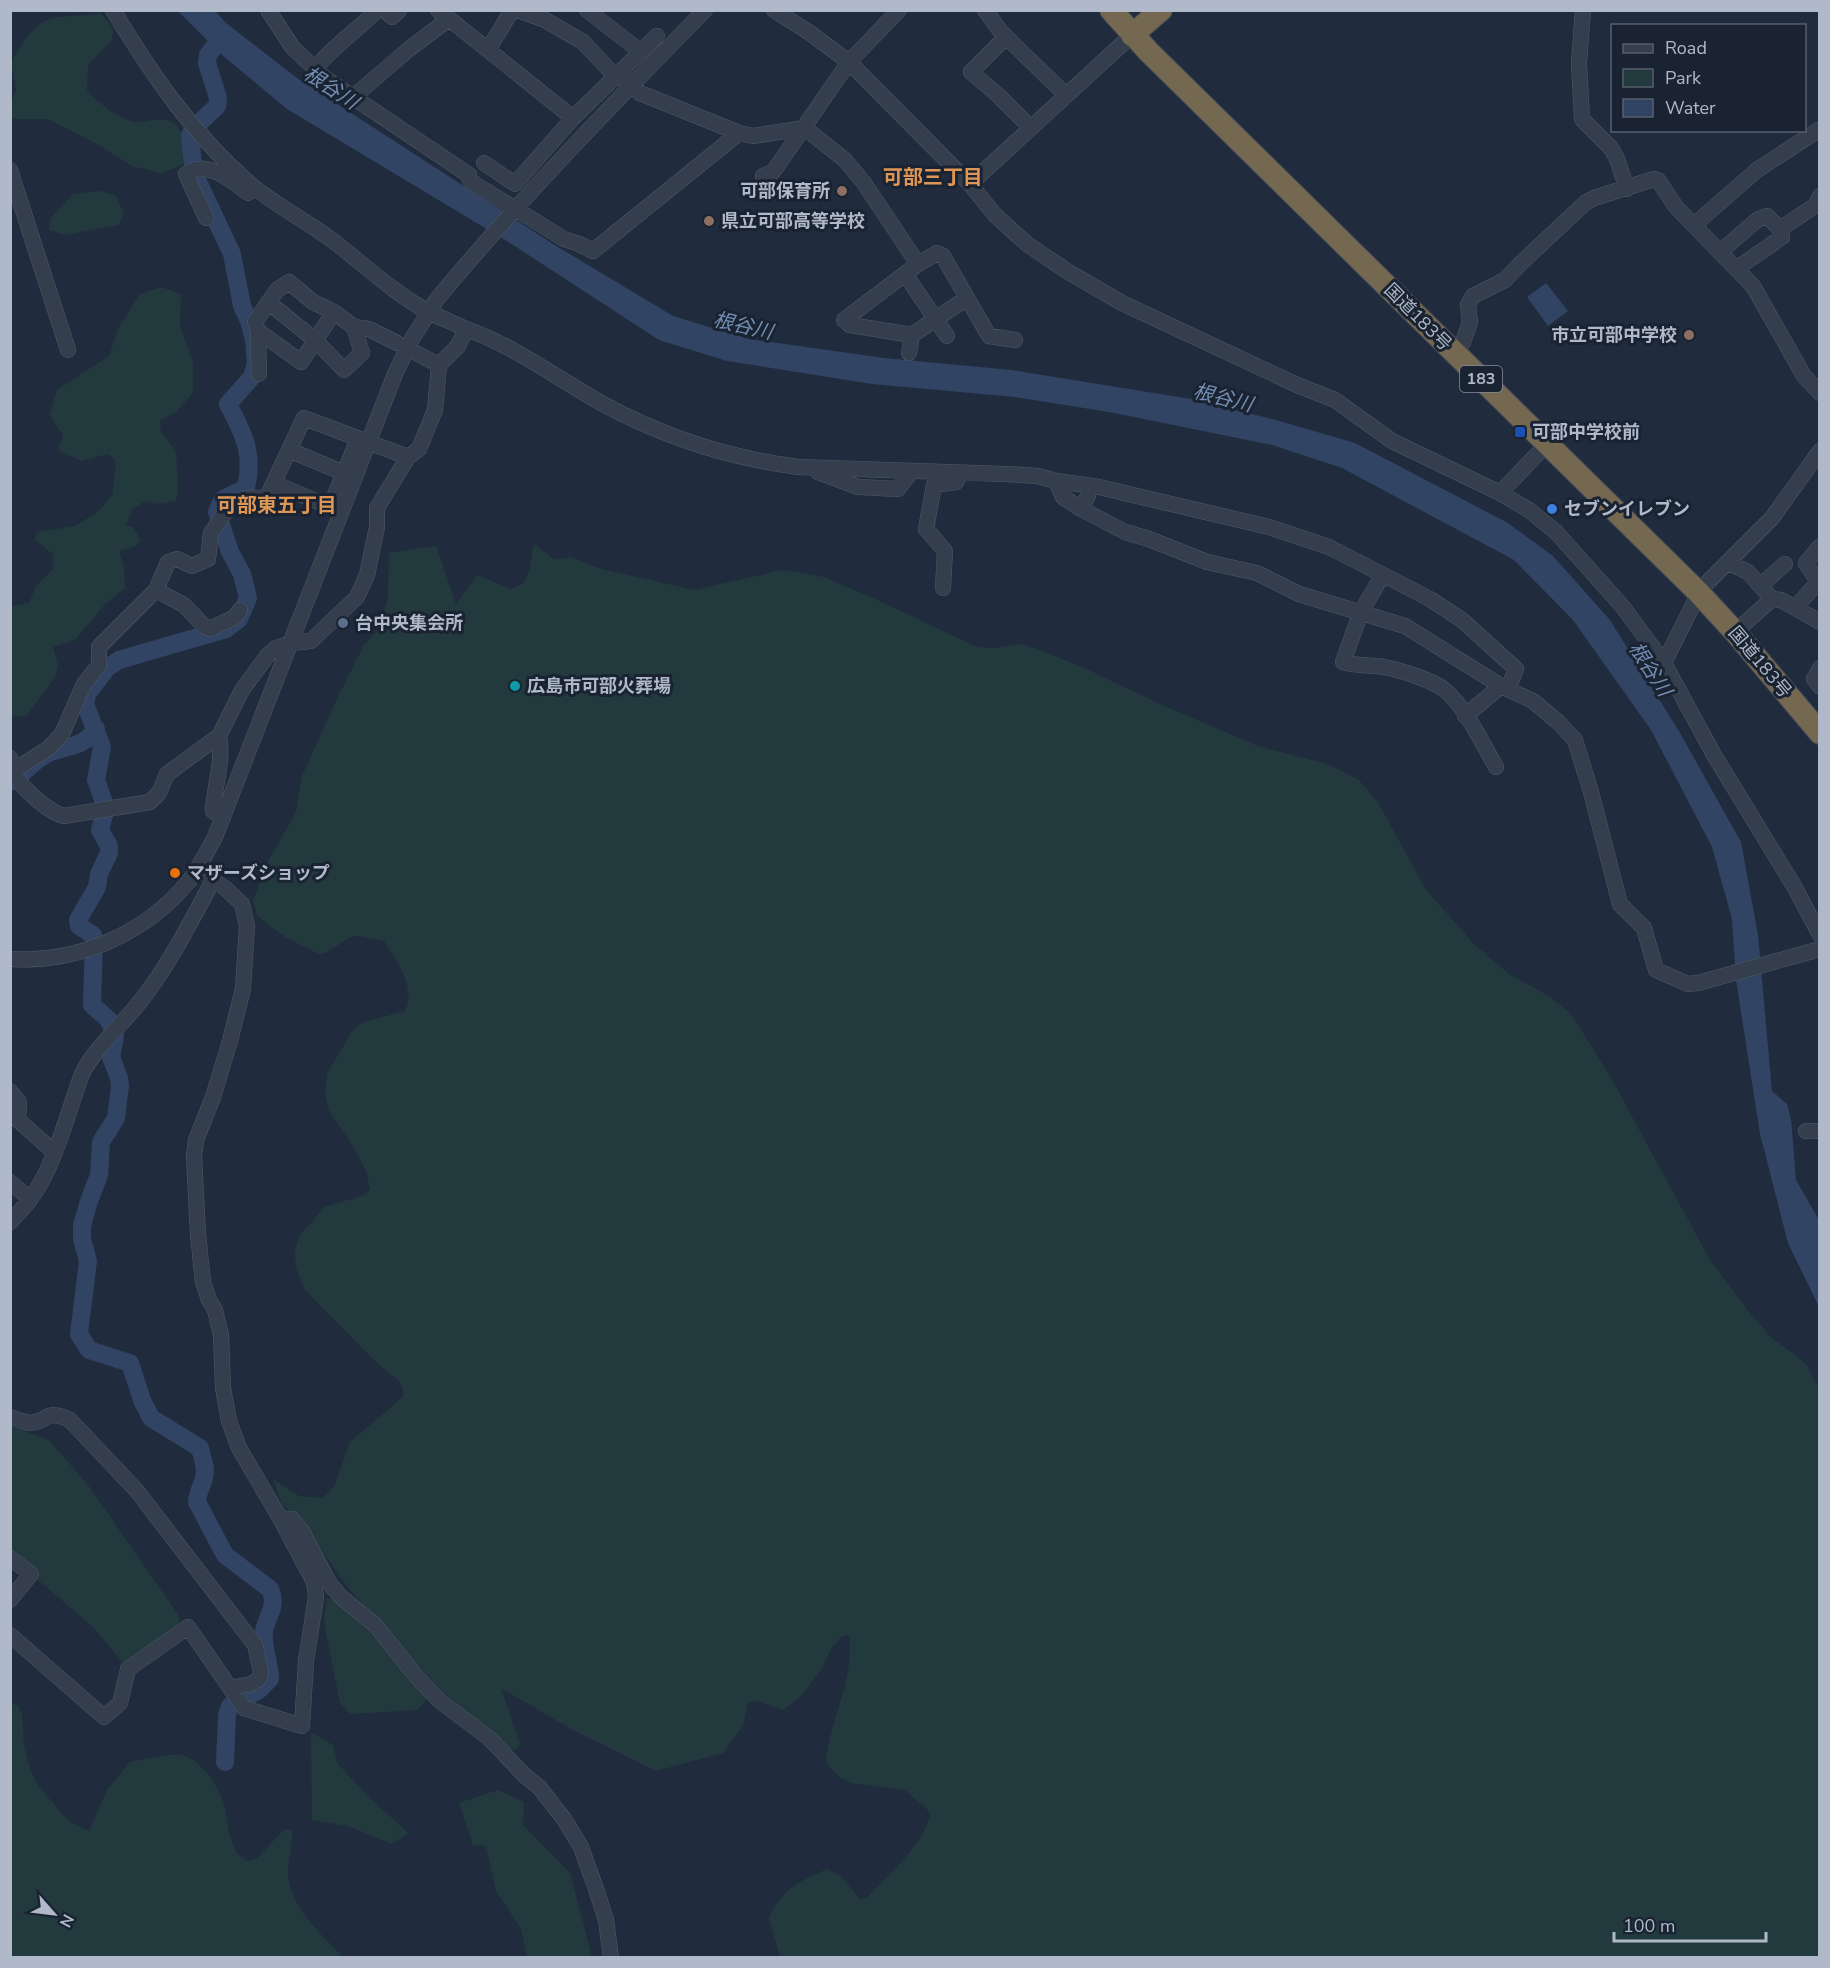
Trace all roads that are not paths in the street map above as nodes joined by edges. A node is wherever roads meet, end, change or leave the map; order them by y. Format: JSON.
{"nodes":[{"id":1,"x":113,"y":10,"type":"edge"},
{"id":2,"x":268,"y":10,"type":"edge"},
{"id":3,"x":377,"y":10,"type":"edge"},
{"id":4,"x":385,"y":10,"type":"edge"},
{"id":5,"x":399,"y":10,"type":"edge"},
{"id":6,"x":512,"y":10,"type":"edge"},
{"id":7,"x":518,"y":10,"type":"edge"},
{"id":8,"x":588,"y":10,"type":"edge"},
{"id":9,"x":705,"y":10,"type":"edge"},
{"id":10,"x":774,"y":10,"type":"edge"},
{"id":11,"x":899,"y":10,"type":"edge"},
{"id":12,"x":985,"y":10,"type":"edge"},
{"id":13,"x":1111,"y":10,"type":"edge"},
{"id":14,"x":1161,"y":10,"type":"edge"},
{"id":15,"x":1582,"y":10,"type":"edge"},
{"id":16,"x":443,"y":15,"type":"edge"},
{"id":17,"x":1132,"y":35,"type":"junction"},
{"id":18,"x":657,"y":36,"type":"dead end"},
{"id":19,"x":1006,"y":37,"type":"junction"},
{"id":20,"x":488,"y":50,"type":"junction"},
{"id":21,"x":641,"y":52,"type":"junction"},
{"id":22,"x":849,"y":62,"type":"junction"},
{"id":23,"x":315,"y":69,"type":"junction"},
{"id":24,"x":617,"y":75,"type":"junction"},
{"id":25,"x":631,"y":86,"type":"junction"},
{"id":26,"x":1066,"y":95,"type":"junction"},
{"id":27,"x":352,"y":98,"type":"junction"},
{"id":28,"x":573,"y":118,"type":"junction"},
{"id":29,"x":1031,"y":128,"type":"junction"},
{"id":30,"x":1820,"y":129,"type":"edge"},
{"id":31,"x":802,"y":130,"type":"junction"},
{"id":32,"x":739,"y":133,"type":"junction"},
{"id":33,"x":484,"y":163,"type":"dead end"},
{"id":34,"x":10,"y":171,"type":"edge"},
{"id":35,"x":763,"y":176,"type":"dead end"},
{"id":36,"x":970,"y":184,"type":"junction"},
{"id":37,"x":1627,"y":189,"type":"junction"},
{"id":38,"x":1820,"y":196,"type":"edge"},
{"id":39,"x":511,"y":211,"type":"junction"},
{"id":40,"x":206,"y":218,"type":"dead end"},
{"id":41,"x":1694,"y":225,"type":"junction"},
{"id":42,"x":1780,"y":229,"type":"junction"},
{"id":43,"x":337,"y":244,"type":"junction"},
{"id":44,"x":1720,"y":252,"type":"junction"},
{"id":45,"x":918,"y":264,"type":"junction"},
{"id":46,"x":1736,"y":269,"type":"junction"},
{"id":47,"x":905,"y":274,"type":"junction"},
{"id":48,"x":967,"y":298,"type":"junction"},
{"id":49,"x":268,"y":302,"type":"junction"},
{"id":50,"x":432,"y":305,"type":"junction"},
{"id":51,"x":334,"y":312,"type":"junction"},
{"id":52,"x":936,"y":319,"type":"junction"},
{"id":53,"x":354,"y":327,"type":"junction"},
{"id":54,"x":466,"y":329,"type":"junction"},
{"id":55,"x":258,"y":331,"type":"junction"},
{"id":56,"x":912,"y":335,"type":"junction"},
{"id":57,"x":947,"y":336,"type":"dead end"},
{"id":58,"x":315,"y":340,"type":"junction"},
{"id":59,"x":1015,"y":340,"type":"dead end"},
{"id":60,"x":398,"y":343,"type":"dead end"},
{"id":61,"x":68,"y":350,"type":"dead end"},
{"id":62,"x":909,"y":353,"type":"dead end"},
{"id":63,"x":418,"y":354,"type":"dead end"},
{"id":64,"x":1456,"y":354,"type":"junction"},
{"id":65,"x":439,"y":365,"type":"junction"},
{"id":66,"x":259,"y":374,"type":"dead end"},
{"id":67,"x":1820,"y":393,"type":"edge"},
{"id":68,"x":363,"y":441,"type":"junction"},
{"id":69,"x":1547,"y":444,"type":"junction"},
{"id":70,"x":289,"y":450,"type":"junction"},
{"id":71,"x":1820,"y":451,"type":"edge"},
{"id":72,"x":408,"y":457,"type":"junction"},
{"id":73,"x":344,"y":473,"type":"junction"},
{"id":74,"x":961,"y":473,"type":"junction"},
{"id":75,"x":1056,"y":481,"type":"junction"},
{"id":76,"x":274,"y":483,"type":"junction"},
{"id":77,"x":1500,"y":493,"type":"junction"},
{"id":78,"x":1820,"y":546,"type":"edge"},
{"id":79,"x":1728,"y":563,"type":"junction"},
{"id":80,"x":1785,"y":564,"type":"dead end"},
{"id":81,"x":1378,"y":582,"type":"dead end"},
{"id":82,"x":1761,"y":585,"type":"junction"},
{"id":83,"x":943,"y":588,"type":"dead end"},
{"id":84,"x":156,"y":590,"type":"junction"},
{"id":85,"x":1699,"y":593,"type":"junction"},
{"id":86,"x":1772,"y":599,"type":"junction"},
{"id":87,"x":1795,"y":608,"type":"junction"},
{"id":88,"x":240,"y":610,"type":"dead end"},
{"id":89,"x":1361,"y":612,"type":"junction"},
{"id":90,"x":1820,"y":622,"type":"edge"},
{"id":91,"x":1735,"y":632,"type":"junction"},
{"id":92,"x":291,"y":643,"type":"junction"},
{"id":93,"x":1664,"y":663,"type":"junction"},
{"id":94,"x":1820,"y":668,"type":"edge"},
{"id":95,"x":1820,"y":687,"type":"edge"},
{"id":96,"x":1504,"y":688,"type":"junction"},
{"id":97,"x":1465,"y":716,"type":"junction"},
{"id":98,"x":1820,"y":733,"type":"edge"},
{"id":99,"x":219,"y":736,"type":"junction"},
{"id":100,"x":1496,"y":767,"type":"dead end"},
{"id":101,"x":15,"y":770,"type":"edge"},
{"id":102,"x":223,"y":818,"type":"junction"},
{"id":103,"x":197,"y":869,"type":"junction"},
{"id":104,"x":213,"y":881,"type":"junction"},
{"id":105,"x":1820,"y":935,"type":"edge"},
{"id":106,"x":1820,"y":949,"type":"edge"},
{"id":107,"x":18,"y":960,"type":"edge"},
{"id":108,"x":10,"y":1091,"type":"edge"},
{"id":109,"x":54,"y":1152,"type":"junction"},
{"id":110,"x":10,"y":1182,"type":"edge"},
{"id":111,"x":30,"y":1199,"type":"junction"},
{"id":112,"x":10,"y":1222,"type":"edge"},
{"id":113,"x":10,"y":1417,"type":"edge"},
{"id":114,"x":280,"y":1518,"type":"junction"},
{"id":115,"x":10,"y":1558,"type":"edge"},
{"id":116,"x":10,"y":1600,"type":"edge"},
{"id":117,"x":10,"y":1635,"type":"edge"},
{"id":118,"x":235,"y":1696,"type":"junction"},
{"id":119,"x":611,"y":1958,"type":"edge"}],
"edges":[{"from":1,"to":43,"type":"street"},
{"from":2,"to":23,"type":"street"},
{"from":3,"to":23,"type":"street"},
{"from":4,"to":5,"type":"street"},
{"from":6,"to":20,"type":"street"},
{"from":7,"to":24,"type":"street"},
{"from":8,"to":21,"type":"street"},
{"from":9,"to":25,"type":"street"},
{"from":10,"to":22,"type":"street"},
{"from":11,"to":22,"type":"street"},
{"from":12,"to":19,"type":"street"},
{"from":13,"to":17,"type":"highway","name":"国道183号","number":"183"},
{"from":14,"to":17,"type":"highway"},
{"from":15,"to":37,"type":"street"},
{"from":16,"to":20,"type":"street"},
{"from":16,"to":27,"type":"street"},
{"from":17,"to":26,"type":"street"},
{"from":17,"to":64,"type":"highway","name":"国道183号","number":"183"},
{"from":18,"to":21,"type":"street"},
{"from":19,"to":26,"type":"street"},
{"from":19,"to":29,"type":"street"},
{"from":20,"to":28,"type":"street"},
{"from":21,"to":24,"type":"street"},
{"from":22,"to":31,"type":"street"},
{"from":22,"to":36,"type":"street"},
{"from":23,"to":27,"type":"street"},
{"from":24,"to":25,"type":"street"},
{"from":24,"to":28,"type":"street"},
{"from":25,"to":32,"type":"street"},
{"from":25,"to":39,"type":"street"},
{"from":26,"to":29,"type":"street"},
{"from":27,"to":39,"type":"street"},
{"from":28,"to":33,"type":"street"},
{"from":29,"to":36,"type":"street"},
{"from":30,"to":41,"type":"street"},
{"from":31,"to":32,"type":"street"},
{"from":31,"to":35,"type":"street"},
{"from":31,"to":45,"type":"street"},
{"from":32,"to":39,"type":"street"},
{"from":34,"to":61,"type":"street"},
{"from":36,"to":77,"type":"street"},
{"from":37,"to":41,"type":"street"},
{"from":37,"to":64,"type":"street"},
{"from":38,"to":42,"type":"street"},
{"from":39,"to":50,"type":"street"},
{"from":40,"to":43,"type":"street"},
{"from":41,"to":44,"type":"street"},
{"from":42,"to":44,"type":"street"},
{"from":42,"to":46,"type":"street"},
{"from":43,"to":50,"type":"street"},
{"from":44,"to":46,"type":"street"},
{"from":45,"to":47,"type":"street"},
{"from":45,"to":48,"type":"street"},
{"from":46,"to":67,"type":"street"},
{"from":47,"to":52,"type":"street"},
{"from":47,"to":56,"type":"street"},
{"from":48,"to":52,"type":"street"},
{"from":48,"to":59,"type":"street"},
{"from":49,"to":51,"type":"street"},
{"from":49,"to":55,"type":"street"},
{"from":49,"to":58,"type":"street"},
{"from":50,"to":54,"type":"street"},
{"from":50,"to":68,"type":"street"},
{"from":51,"to":53,"type":"street"},
{"from":51,"to":58,"type":"street"},
{"from":52,"to":56,"type":"street"},
{"from":52,"to":57,"type":"street"},
{"from":53,"to":58,"type":"street"},
{"from":53,"to":60,"type":"street"},
{"from":54,"to":65,"type":"street"},
{"from":54,"to":74,"type":"street"},
{"from":55,"to":58,"type":"street"},
{"from":55,"to":66,"type":"street"},
{"from":56,"to":62,"type":"street"},
{"from":63,"to":65,"type":"street"},
{"from":64,"to":69,"type":"highway","name":"国道183号","number":"183"},
{"from":65,"to":72,"type":"street"},
{"from":68,"to":70,"type":"street"},
{"from":68,"to":72,"type":"street"},
{"from":68,"to":73,"type":"street"},
{"from":68,"to":92,"type":"street"},
{"from":69,"to":77,"type":"street"},
{"from":69,"to":85,"type":"highway","name":"国道183号","number":"183"},
{"from":70,"to":73,"type":"street"},
{"from":70,"to":76,"type":"street"},
{"from":71,"to":79,"type":"street"},
{"from":72,"to":92,"type":"street"},
{"from":73,"to":76,"type":"street"},
{"from":74,"to":75,"type":"street"},
{"from":74,"to":83,"type":"street"},
{"from":75,"to":89,"type":"street"},
{"from":75,"to":96,"type":"street"},
{"from":76,"to":84,"type":"street"},
{"from":77,"to":93,"type":"street"},
{"from":78,"to":87,"type":"street"},
{"from":79,"to":82,"type":"street"},
{"from":79,"to":85,"type":"street"},
{"from":80,"to":82,"type":"street"},
{"from":81,"to":89,"type":"street"},
{"from":82,"to":86,"type":"street"},
{"from":84,"to":88,"type":"street"},
{"from":84,"to":101,"type":"street"},
{"from":85,"to":91,"type":"highway","name":"国道183号","number":"183"},
{"from":85,"to":93,"type":"street"},
{"from":86,"to":87,"type":"street"},
{"from":86,"to":91,"type":"street"},
{"from":87,"to":90,"type":"street"},
{"from":89,"to":96,"type":"street"},
{"from":89,"to":97,"type":"street"},
{"from":91,"to":98,"type":"highway","name":"国道183号","number":"183"},
{"from":92,"to":99,"type":"street"},
{"from":92,"to":102,"type":"street"},
{"from":93,"to":105,"type":"street"},
{"from":94,"to":95,"type":"street"},
{"from":96,"to":97,"type":"street"},
{"from":96,"to":106,"type":"street"},
{"from":97,"to":100,"type":"street"},
{"from":99,"to":101,"type":"street"},
{"from":99,"to":102,"type":"street"},
{"from":102,"to":103,"type":"street"},
{"from":103,"to":104,"type":"street"},
{"from":103,"to":107,"type":"street"},
{"from":104,"to":109,"type":"street"},
{"from":104,"to":114,"type":"street"},
{"from":108,"to":109,"type":"street"},
{"from":109,"to":111,"type":"street"},
{"from":110,"to":111,"type":"street"},
{"from":111,"to":112,"type":"street"},
{"from":113,"to":118,"type":"street"},
{"from":114,"to":118,"type":"street"},
{"from":114,"to":119,"type":"street"},
{"from":115,"to":116,"type":"street"},
{"from":117,"to":118,"type":"street"}]}
